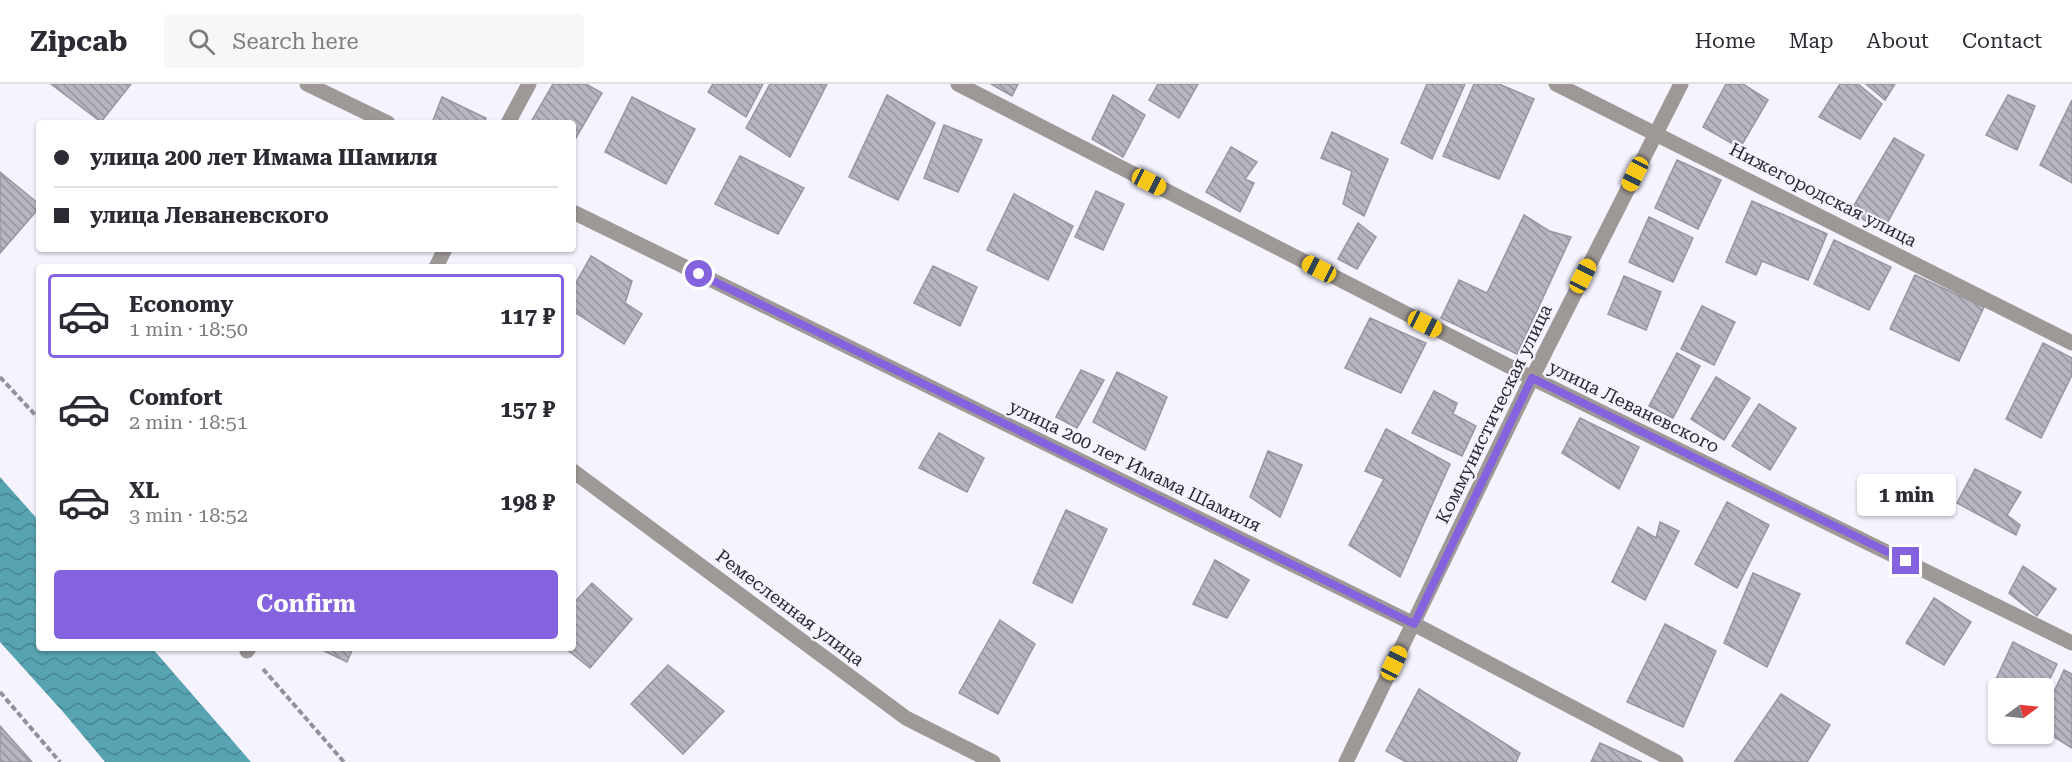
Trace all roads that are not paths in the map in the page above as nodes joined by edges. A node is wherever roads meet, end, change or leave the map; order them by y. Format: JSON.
{"nodes":[{"id":1,"x":307,"y":84,"type":"edge"},
{"id":2,"x":529,"y":84,"type":"edge"},
{"id":3,"x":958,"y":84,"type":"edge"},
{"id":4,"x":1556,"y":84,"type":"edge"},
{"id":5,"x":1681,"y":84,"type":"edge"},
{"id":6,"x":382,"y":120,"type":"edge"},
{"id":7,"x":510,"y":120,"type":"edge"},
{"id":8,"x":1655,"y":133,"type":"junction"},
{"id":9,"x":576,"y":213,"type":"edge"},
{"id":10,"x":2072,"y":343,"type":"edge"},
{"id":11,"x":1532,"y":378,"type":"junction"},
{"id":12,"x":576,"y":473,"type":"edge"},
{"id":13,"x":1414,"y":624,"type":"junction"},
{"id":14,"x":2072,"y":643,"type":"edge"},
{"id":15,"x":993,"y":762,"type":"edge"},
{"id":16,"x":1346,"y":762,"type":"edge"},
{"id":17,"x":1676,"y":762,"type":"edge"}],
"edges":[{"from":1,"to":6,"type":"street"},
{"from":2,"to":7,"type":"street"},
{"from":3,"to":11,"type":"street","name":"улица Леваневского"},
{"from":4,"to":8,"type":"street","name":"Нижегородская улица"},
{"from":5,"to":8,"type":"street","name":"Коммунистическая улица"},
{"from":8,"to":10,"type":"street","name":"Нижегородская улица"},
{"from":8,"to":11,"type":"street","name":"Коммунистическая улица"},
{"from":9,"to":13,"type":"street","name":"улица 200 лет Имама Шамиля"},
{"from":11,"to":13,"type":"street","name":"Коммунистическая улица"},
{"from":11,"to":14,"type":"street","name":"улица Леваневского"},
{"from":12,"to":15,"type":"street","name":"Ремесленная улица"},
{"from":13,"to":16,"type":"street","name":"Коммунистическая улица"},
{"from":13,"to":17,"type":"street","name":"улица 200 лет Имама Шамиля"}]}
